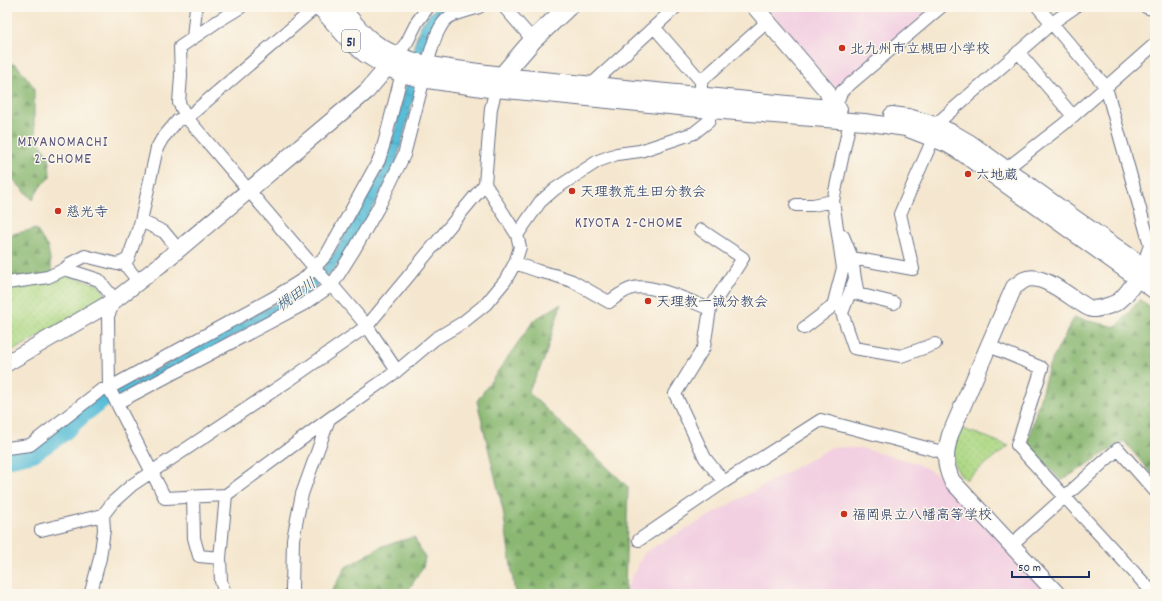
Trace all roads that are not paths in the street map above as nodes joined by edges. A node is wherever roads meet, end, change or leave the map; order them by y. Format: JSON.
{"nodes":[{"id":1,"x":196,"y":7,"type":"edge"},
{"id":2,"x":241,"y":7,"type":"edge"},
{"id":3,"x":316,"y":7,"type":"edge"},
{"id":4,"x":321,"y":7,"type":"edge"},
{"id":5,"x":340,"y":7,"type":"edge"},
{"id":6,"x":428,"y":7,"type":"edge"},
{"id":7,"x":479,"y":7,"type":"edge"},
{"id":8,"x":504,"y":7,"type":"edge"},
{"id":9,"x":568,"y":7,"type":"edge"},
{"id":10,"x":676,"y":7,"type":"edge"},
{"id":11,"x":755,"y":7,"type":"edge"},
{"id":12,"x":941,"y":7,"type":"edge"},
{"id":13,"x":1038,"y":7,"type":"edge"},
{"id":14,"x":1075,"y":7,"type":"edge"},
{"id":15,"x":1146,"y":7,"type":"edge"},
{"id":16,"x":1155,"y":10,"type":"edge"},
{"id":17,"x":767,"y":22,"type":"junction"},
{"id":18,"x":1052,"y":23,"type":"junction"},
{"id":19,"x":654,"y":27,"type":"junction"},
{"id":20,"x":193,"y":38,"type":"junction"},
{"id":21,"x":533,"y":40,"type":"junction"},
{"id":22,"x":1155,"y":44,"type":"edge"},
{"id":23,"x":1018,"y":52,"type":"junction"},
{"id":24,"x":398,"y":64,"type":"junction"},
{"id":25,"x":424,"y":71,"type":"junction"},
{"id":26,"x":499,"y":82,"type":"junction"},
{"id":27,"x":592,"y":84,"type":"junction"},
{"id":28,"x":1106,"y":87,"type":"junction"},
{"id":29,"x":701,"y":89,"type":"junction"},
{"id":30,"x":710,"y":110,"type":"junction"},
{"id":31,"x":1073,"y":116,"type":"junction"},
{"id":32,"x":840,"y":117,"type":"junction"},
{"id":33,"x":188,"y":118,"type":"junction"},
{"id":34,"x":932,"y":133,"type":"junction"},
{"id":35,"x":1006,"y":169,"type":"junction"},
{"id":36,"x":485,"y":184,"type":"junction"},
{"id":37,"x":250,"y":190,"type":"junction"},
{"id":38,"x":833,"y":201,"type":"junction"},
{"id":39,"x":796,"y":205,"type":"dead end"},
{"id":40,"x":835,"y":218,"type":"junction"},
{"id":41,"x":141,"y":221,"type":"junction"},
{"id":42,"x":701,"y":230,"type":"dead end"},
{"id":43,"x":517,"y":235,"type":"junction"},
{"id":44,"x":178,"y":250,"type":"junction"},
{"id":45,"x":852,"y":258,"type":"junction"},
{"id":46,"x":123,"y":262,"type":"junction"},
{"id":47,"x":515,"y":262,"type":"junction"},
{"id":48,"x":316,"y":268,"type":"junction"},
{"id":49,"x":65,"y":269,"type":"junction"},
{"id":50,"x":1146,"y":273,"type":"edge"},
{"id":51,"x":855,"y":279,"type":"junction"},
{"id":52,"x":138,"y":282,"type":"junction"},
{"id":53,"x":329,"y":282,"type":"junction"},
{"id":54,"x":7,"y":283,"type":"edge"},
{"id":55,"x":1155,"y":291,"type":"edge"},
{"id":56,"x":115,"y":300,"type":"junction"},
{"id":57,"x":894,"y":303,"type":"dead end"},
{"id":58,"x":710,"y":309,"type":"junction"},
{"id":59,"x":367,"y":326,"type":"junction"},
{"id":60,"x":804,"y":328,"type":"dead end"},
{"id":61,"x":936,"y":344,"type":"dead end"},
{"id":62,"x":989,"y":346,"type":"junction"},
{"id":63,"x":7,"y":363,"type":"edge"},
{"id":64,"x":397,"y":371,"type":"junction"},
{"id":65,"x":109,"y":388,"type":"junction"},
{"id":66,"x":116,"y":401,"type":"junction"},
{"id":67,"x":329,"y":419,"type":"junction"},
{"id":68,"x":7,"y":448,"type":"edge"},
{"id":69,"x":946,"y":453,"type":"junction"},
{"id":70,"x":152,"y":472,"type":"junction"},
{"id":71,"x":724,"y":482,"type":"junction"},
{"id":72,"x":1155,"y":491,"type":"edge"},
{"id":73,"x":226,"y":495,"type":"junction"},
{"id":74,"x":192,"y":496,"type":"junction"},
{"id":75,"x":1064,"y":497,"type":"junction"},
{"id":76,"x":103,"y":515,"type":"junction"},
{"id":77,"x":41,"y":530,"type":"dead end"},
{"id":78,"x":639,"y":540,"type":"dead end"},
{"id":79,"x":1011,"y":545,"type":"junction"},
{"id":80,"x":220,"y":558,"type":"junction"},
{"id":81,"x":92,"y":593,"type":"edge"},
{"id":82,"x":226,"y":594,"type":"edge"},
{"id":83,"x":293,"y":594,"type":"edge"},
{"id":84,"x":1057,"y":594,"type":"edge"},
{"id":85,"x":1154,"y":594,"type":"edge"}],
"edges":[{"from":1,"to":20,"type":"street"},
{"from":2,"to":20,"type":"street"},
{"from":3,"to":33,"type":"street"},
{"from":4,"to":24,"type":"main road","number":"51"},
{"from":5,"to":24,"type":"main road","number":"51"},
{"from":6,"to":24,"type":"street"},
{"from":7,"to":25,"type":"street"},
{"from":8,"to":21,"type":"street"},
{"from":9,"to":21,"type":"main road"},
{"from":10,"to":19,"type":"street"},
{"from":11,"to":17,"type":"street"},
{"from":12,"to":32,"type":"street"},
{"from":13,"to":18,"type":"street"},
{"from":14,"to":18,"type":"street"},
{"from":15,"to":16,"type":"street"},
{"from":17,"to":29,"type":"street"},
{"from":17,"to":32,"type":"street"},
{"from":18,"to":23,"type":"street"},
{"from":18,"to":28,"type":"street"},
{"from":19,"to":27,"type":"street"},
{"from":19,"to":29,"type":"street"},
{"from":20,"to":33,"type":"street"},
{"from":21,"to":26,"type":"main road"},
{"from":22,"to":28,"type":"street"},
{"from":23,"to":31,"type":"street"},
{"from":23,"to":34,"type":"street"},
{"from":24,"to":25,"type":"main road","number":"51"},
{"from":24,"to":37,"type":"street"},
{"from":24,"to":48,"type":"street"},
{"from":25,"to":26,"type":"main road","number":"51"},
{"from":25,"to":53,"type":"street"},
{"from":26,"to":27,"type":"street"},
{"from":26,"to":30,"type":"street"},
{"from":26,"to":36,"type":"street"},
{"from":27,"to":29,"type":"street"},
{"from":28,"to":31,"type":"street"},
{"from":28,"to":50,"type":"street"},
{"from":29,"to":32,"type":"street"},
{"from":30,"to":32,"type":"street"},
{"from":30,"to":43,"type":"street"},
{"from":31,"to":35,"type":"street"},
{"from":32,"to":34,"type":"street"},
{"from":32,"to":38,"type":"street"},
{"from":33,"to":37,"type":"street"},
{"from":33,"to":41,"type":"street"},
{"from":34,"to":35,"type":"street"},
{"from":34,"to":45,"type":"street"},
{"from":34,"to":50,"type":"street"},
{"from":35,"to":50,"type":"street"},
{"from":36,"to":43,"type":"street"},
{"from":36,"to":59,"type":"street"},
{"from":37,"to":44,"type":"street"},
{"from":37,"to":48,"type":"street"},
{"from":38,"to":39,"type":"street"},
{"from":38,"to":40,"type":"street"},
{"from":40,"to":45,"type":"street"},
{"from":40,"to":60,"type":"street"},
{"from":41,"to":44,"type":"street"},
{"from":41,"to":46,"type":"street"},
{"from":42,"to":58,"type":"street"},
{"from":43,"to":47,"type":"street"},
{"from":44,"to":52,"type":"street"},
{"from":45,"to":51,"type":"street"},
{"from":46,"to":49,"type":"street"},
{"from":46,"to":52,"type":"street"},
{"from":47,"to":58,"type":"street"},
{"from":47,"to":64,"type":"street"},
{"from":48,"to":53,"type":"street"},
{"from":48,"to":65,"type":"street"},
{"from":49,"to":54,"type":"street"},
{"from":49,"to":56,"type":"street"},
{"from":50,"to":55,"type":"street"},
{"from":50,"to":62,"type":"street"},
{"from":51,"to":57,"type":"street"},
{"from":51,"to":61,"type":"street"},
{"from":52,"to":56,"type":"street"},
{"from":53,"to":59,"type":"street"},
{"from":53,"to":66,"type":"street"},
{"from":56,"to":63,"type":"street"},
{"from":56,"to":65,"type":"street"},
{"from":58,"to":71,"type":"street"},
{"from":59,"to":64,"type":"street"},
{"from":59,"to":70,"type":"street"},
{"from":62,"to":69,"type":"street"},
{"from":62,"to":75,"type":"street"},
{"from":64,"to":67,"type":"street"},
{"from":65,"to":66,"type":"street"},
{"from":65,"to":68,"type":"street"},
{"from":66,"to":70,"type":"street"},
{"from":67,"to":73,"type":"street"},
{"from":67,"to":83,"type":"street"},
{"from":69,"to":71,"type":"street"},
{"from":69,"to":79,"type":"street"},
{"from":70,"to":74,"type":"street"},
{"from":70,"to":76,"type":"street"},
{"from":71,"to":78,"type":"street"},
{"from":72,"to":75,"type":"street"},
{"from":73,"to":74,"type":"street"},
{"from":73,"to":80,"type":"street"},
{"from":74,"to":80,"type":"street"},
{"from":75,"to":79,"type":"street"},
{"from":75,"to":85,"type":"street"},
{"from":76,"to":77,"type":"street"},
{"from":76,"to":81,"type":"street"},
{"from":79,"to":84,"type":"street"},
{"from":80,"to":82,"type":"street"}]}
